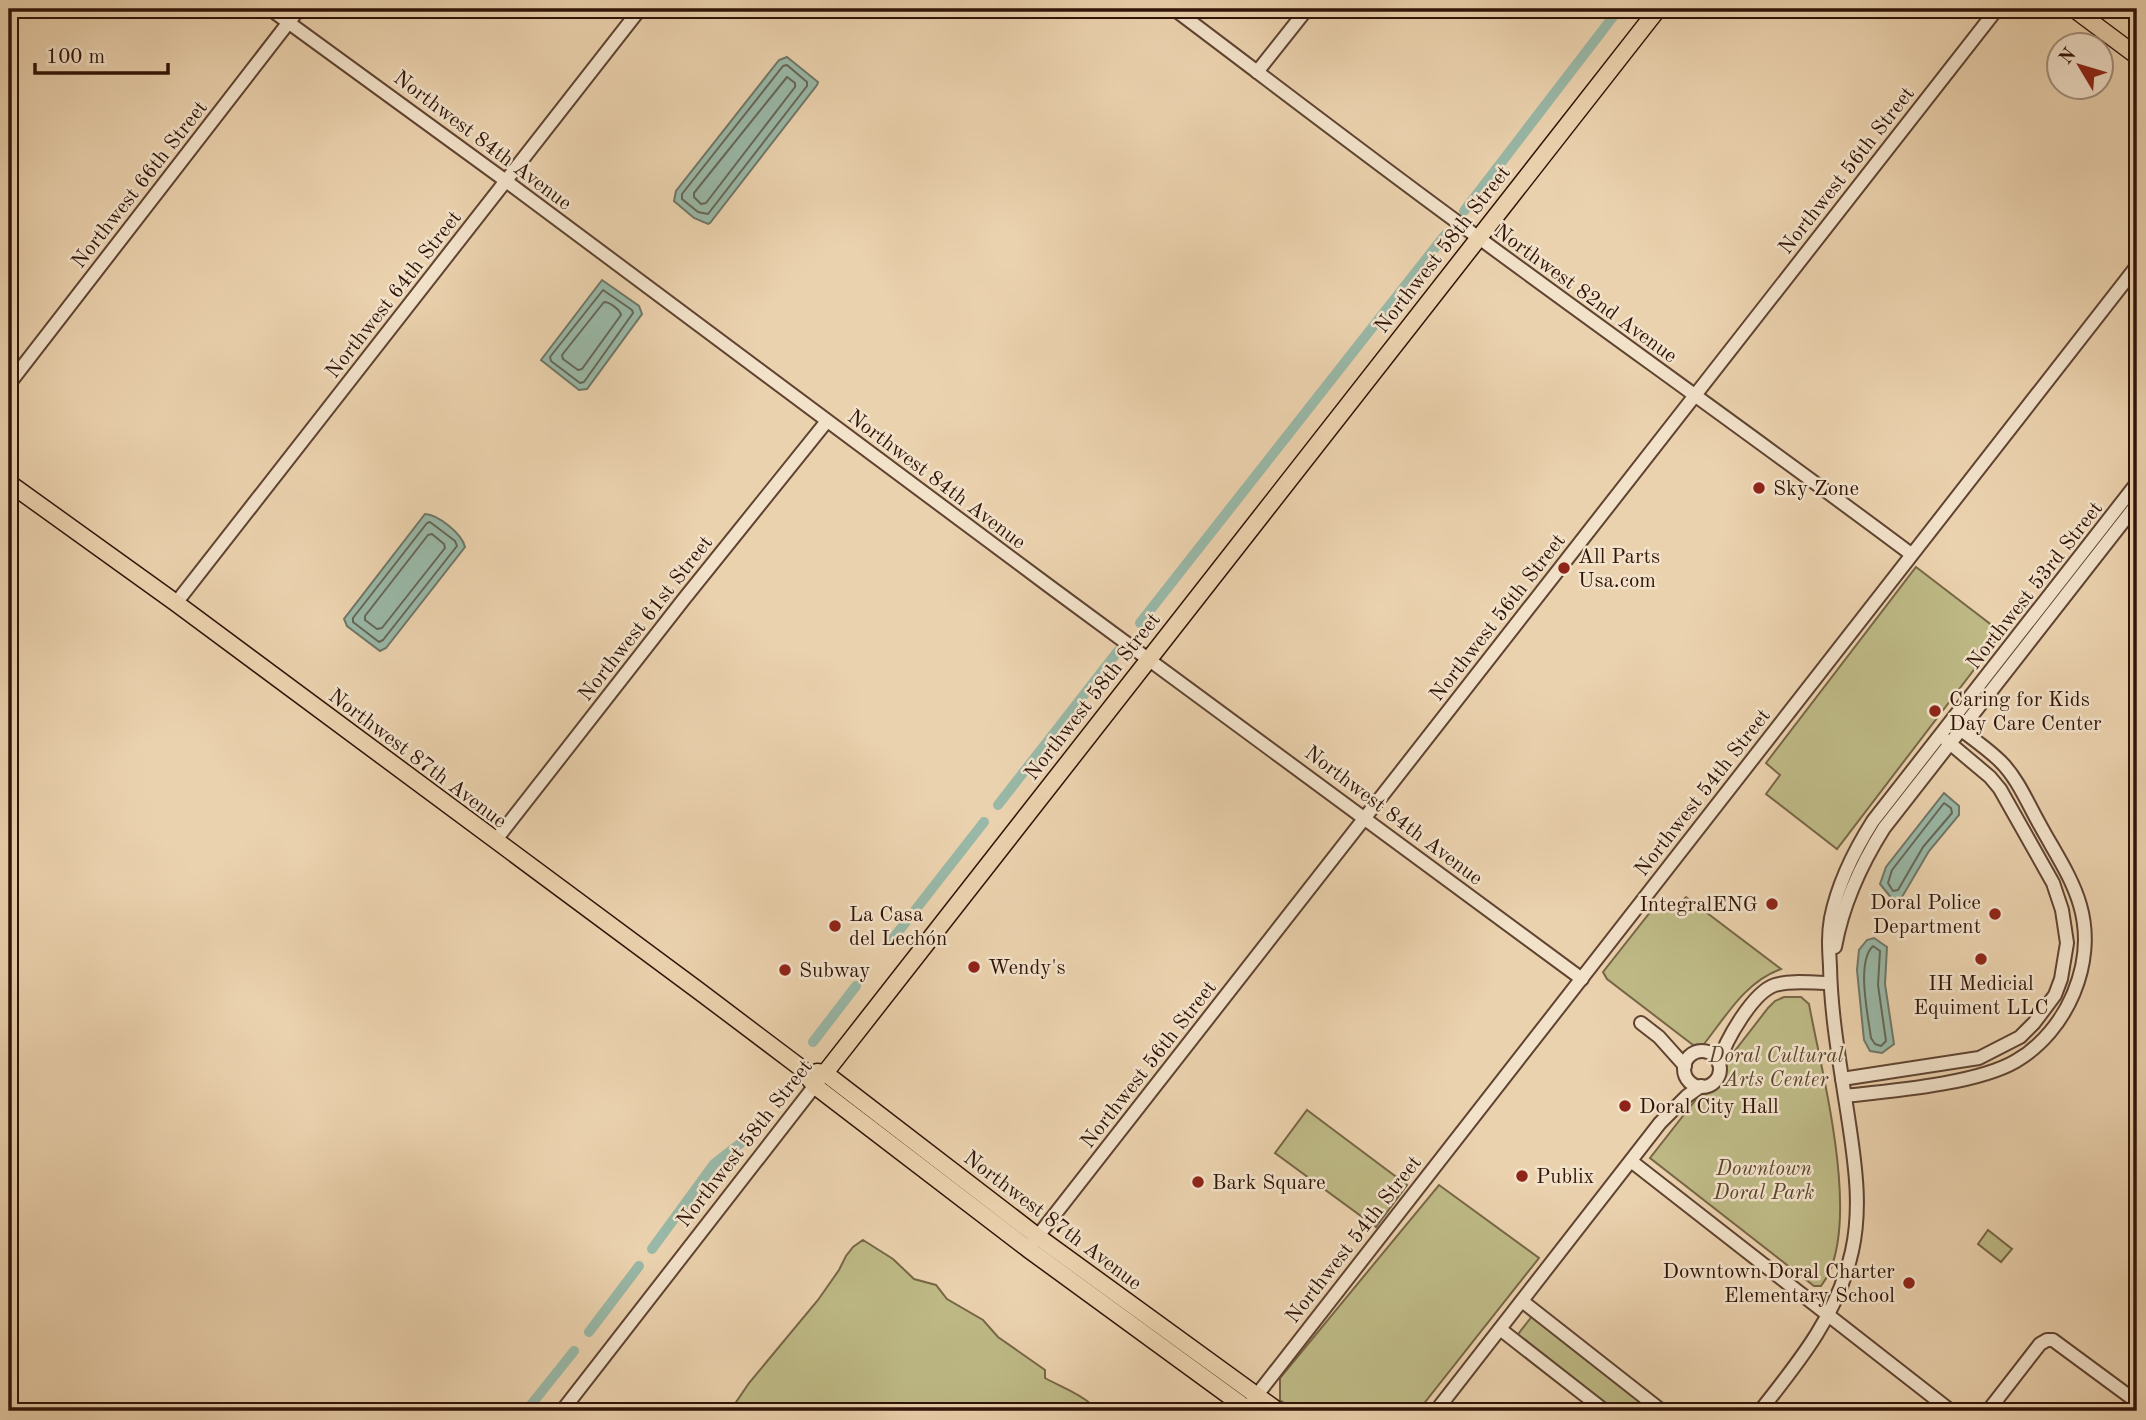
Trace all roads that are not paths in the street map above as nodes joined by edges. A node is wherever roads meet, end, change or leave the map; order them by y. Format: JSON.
{"nodes":[{"id":1,"x":270,"y":9,"type":"edge"},
{"id":2,"x":299,"y":9,"type":"edge"},
{"id":3,"x":640,"y":9,"type":"edge"},
{"id":4,"x":1174,"y":9,"type":"edge"},
{"id":5,"x":1307,"y":9,"type":"edge"},
{"id":6,"x":1658,"y":9,"type":"edge"},
{"id":7,"x":1997,"y":9,"type":"edge"},
{"id":8,"x":2074,"y":9,"type":"edge"},
{"id":9,"x":288,"y":23,"type":"junction"},
{"id":10,"x":2135,"y":51,"type":"edge"},
{"id":11,"x":1257,"y":72,"type":"junction"},
{"id":12,"x":506,"y":181,"type":"junction"},
{"id":13,"x":1478,"y":237,"type":"junction"},
{"id":14,"x":2137,"y":266,"type":"edge"},
{"id":15,"x":9,"y":384,"type":"edge"},
{"id":16,"x":1695,"y":396,"type":"junction"},
{"id":17,"x":827,"y":421,"type":"junction"},
{"id":18,"x":9,"y":483,"type":"edge"},
{"id":19,"x":2137,"y":483,"type":"edge"},
{"id":20,"x":2137,"y":504,"type":"edge"},
{"id":21,"x":2118,"y":518,"type":"junction"},
{"id":22,"x":1912,"y":554,"type":"junction"},
{"id":23,"x":176,"y":603,"type":"junction"},
{"id":24,"x":1149,"y":658,"type":"junction"},
{"id":25,"x":1956,"y":726,"type":"junction"},
{"id":26,"x":1945,"y":740,"type":"junction"},
{"id":27,"x":2027,"y":803,"type":"junction"},
{"id":28,"x":2013,"y":811,"type":"junction"},
{"id":29,"x":1366,"y":819,"type":"junction"},
{"id":30,"x":495,"y":841,"type":"junction"},
{"id":31,"x":1845,"y":873,"type":"junction"},
{"id":32,"x":1851,"y":889,"type":"junction"},
{"id":33,"x":1830,"y":964,"type":"junction"},
{"id":34,"x":1582,"y":979,"type":"junction"},
{"id":35,"x":1829,"y":983,"type":"junction"},
{"id":36,"x":1641,"y":1023,"type":"dead end"},
{"id":37,"x":1736,"y":1026,"type":"junction"},
{"id":38,"x":1659,"y":1037,"type":"junction"},
{"id":39,"x":1701,"y":1051,"type":"junction"},
{"id":40,"x":1719,"y":1063,"type":"junction"},
{"id":41,"x":1685,"y":1070,"type":"junction"},
{"id":42,"x":1842,"y":1079,"type":"junction"},
{"id":43,"x":820,"y":1080,"type":"junction"},
{"id":44,"x":1701,"y":1086,"type":"junction"},
{"id":45,"x":1845,"y":1096,"type":"junction"},
{"id":46,"x":1660,"y":1124,"type":"junction"},
{"id":47,"x":1631,"y":1161,"type":"junction"},
{"id":48,"x":1033,"y":1243,"type":"junction"},
{"id":49,"x":1522,"y":1301,"type":"junction"},
{"id":50,"x":1829,"y":1315,"type":"junction"},
{"id":51,"x":1500,"y":1329,"type":"junction"},
{"id":52,"x":1256,"y":1395,"type":"junction"},
{"id":53,"x":2137,"y":1402,"type":"edge"},
{"id":54,"x":1248,"y":1410,"type":"edge"},
{"id":55,"x":562,"y":1411,"type":"edge"},
{"id":56,"x":1278,"y":1411,"type":"edge"},
{"id":57,"x":1436,"y":1411,"type":"edge"},
{"id":58,"x":1605,"y":1411,"type":"edge"},
{"id":59,"x":1661,"y":1411,"type":"edge"},
{"id":60,"x":1760,"y":1411,"type":"edge"},
{"id":61,"x":1951,"y":1411,"type":"edge"},
{"id":62,"x":1988,"y":1411,"type":"edge"}],
"edges":[{"from":1,"to":9,"type":"street","name":"Northwest 84th Avenue"},
{"from":2,"to":9,"type":"street","name":"Northwest 66th Street"},
{"from":3,"to":12,"type":"street","name":"Northwest 64th Street"},
{"from":4,"to":11,"type":"street","name":"Northwest 82nd Avenue"},
{"from":5,"to":11,"type":"street"},
{"from":6,"to":13,"type":"main road","name":"Northwest 58th Street"},
{"from":7,"to":16,"type":"street","name":"Northwest 56th Street"},
{"from":8,"to":10,"type":"main road"},
{"from":9,"to":12,"type":"street","name":"Northwest 84th Avenue"},
{"from":9,"to":15,"type":"street","name":"Northwest 66th Street"},
{"from":11,"to":13,"type":"street","name":"Northwest 82nd Avenue"},
{"from":12,"to":17,"type":"street","name":"Northwest 84th Avenue"},
{"from":12,"to":23,"type":"street","name":"Northwest 64th Street"},
{"from":13,"to":16,"type":"street","name":"Northwest 82nd Avenue"},
{"from":13,"to":24,"type":"main road","name":"Northwest 58th Street"},
{"from":14,"to":22,"type":"street","name":"Northwest 54th Street"},
{"from":16,"to":22,"type":"street","name":"Northwest 82nd Avenue"},
{"from":16,"to":29,"type":"street","name":"Northwest 56th Street"},
{"from":17,"to":24,"type":"street","name":"Northwest 84th Avenue"},
{"from":17,"to":30,"type":"street","name":"Northwest 61st Street"},
{"from":18,"to":23,"type":"main road","name":"Northwest 87th Avenue"},
{"from":19,"to":21,"type":"street","name":"Northwest 53rd Street"},
{"from":20,"to":21,"type":"street","name":"Northwest 53rd Street"},
{"from":21,"to":25,"type":"street","name":"Northwest 53rd Street"},
{"from":22,"to":34,"type":"street","name":"Northwest 54th Street"},
{"from":23,"to":30,"type":"main road","name":"Northwest 87th Avenue"},
{"from":24,"to":29,"type":"street","name":"Northwest 84th Avenue"},
{"from":24,"to":43,"type":"main road","name":"Northwest 58th Street"},
{"from":25,"to":26,"type":"street","name":"Northwest 53rd Street"},
{"from":25,"to":27,"type":"street"},
{"from":26,"to":28,"type":"street"},
{"from":26,"to":31,"type":"street","name":"Northwest 53rd Street"},
{"from":26,"to":32,"type":"street","name":"Northwest 53rd Street"},
{"from":27,"to":28,"type":"street"},
{"from":27,"to":45,"type":"street"},
{"from":28,"to":42,"type":"street"},
{"from":29,"to":34,"type":"street","name":"Northwest 84th Avenue"},
{"from":29,"to":48,"type":"street","name":"Northwest 56th Street"},
{"from":30,"to":43,"type":"main road","name":"Northwest 87th Avenue"},
{"from":31,"to":32,"type":"street"},
{"from":31,"to":33,"type":"street","name":"Northwest 53rd Street"},
{"from":32,"to":33,"type":"street","name":"Northwest 53rd Street"},
{"from":33,"to":35,"type":"street","name":"Northwest 53rd Street"},
{"from":34,"to":52,"type":"street","name":"Northwest 54th Street"},
{"from":35,"to":37,"type":"street"},
{"from":35,"to":42,"type":"street","name":"Northwest 53rd Street"},
{"from":36,"to":38,"type":"street"},
{"from":37,"to":39,"type":"street"},
{"from":37,"to":40,"type":"street"},
{"from":38,"to":39,"type":"street"},
{"from":38,"to":41,"type":"street"},
{"from":39,"to":40,"type":"street"},
{"from":39,"to":41,"type":"street"},
{"from":40,"to":44,"type":"street"},
{"from":41,"to":44,"type":"street"},
{"from":41,"to":46,"type":"street"},
{"from":42,"to":45,"type":"street","name":"Northwest 53rd Street"},
{"from":43,"to":48,"type":"main road","name":"Northwest 87th Avenue"},
{"from":43,"to":55,"type":"street","name":"Northwest 58th Street"},
{"from":44,"to":46,"type":"street"},
{"from":45,"to":50,"type":"street","name":"Northwest 53rd Street"},
{"from":46,"to":47,"type":"street"},
{"from":47,"to":49,"type":"street"},
{"from":47,"to":50,"type":"street"},
{"from":48,"to":52,"type":"main road","name":"Northwest 87th Avenue"},
{"from":48,"to":54,"type":"main road","name":"Northwest 87th Avenue"},
{"from":49,"to":51,"type":"street"},
{"from":49,"to":59,"type":"street"},
{"from":50,"to":60,"type":"street","name":"Northwest 53rd Street"},
{"from":50,"to":61,"type":"street"},
{"from":51,"to":57,"type":"street"},
{"from":51,"to":58,"type":"street"},
{"from":52,"to":54,"type":"street","name":"Northwest 54th Street"},
{"from":52,"to":56,"type":"main road","name":"Northwest 87th Avenue"},
{"from":53,"to":62,"type":"street"}]}
